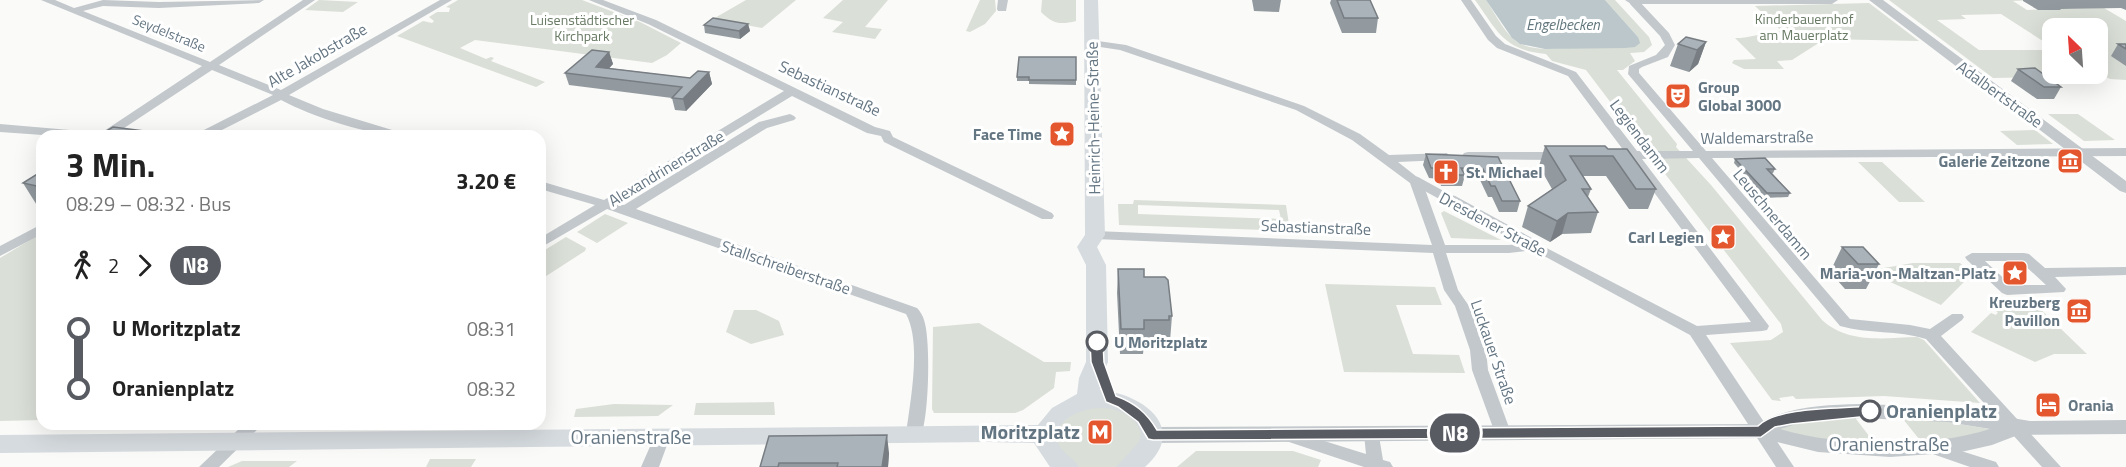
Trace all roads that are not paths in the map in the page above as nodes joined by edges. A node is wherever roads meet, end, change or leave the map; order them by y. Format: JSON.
{"nodes":[{"id":1,"x":46,"y":0,"type":"edge"},
{"id":2,"x":259,"y":0,"type":"edge"},
{"id":3,"x":310,"y":0,"type":"edge"},
{"id":4,"x":447,"y":0,"type":"edge"},
{"id":5,"x":594,"y":0,"type":"edge"},
{"id":6,"x":1091,"y":0,"type":"edge"},
{"id":7,"x":1466,"y":0,"type":"edge"},
{"id":8,"x":1832,"y":0,"type":"edge"},
{"id":9,"x":1875,"y":0,"type":"edge"},
{"id":10,"x":1633,"y":1,"type":"edge"},
{"id":11,"x":73,"y":11,"type":"junction"},
{"id":12,"x":1091,"y":43,"type":"junction"},
{"id":13,"x":211,"y":66,"type":"junction"},
{"id":14,"x":792,"y":91,"type":"junction"},
{"id":15,"x":281,"y":95,"type":"junction"},
{"id":16,"x":790,"y":118,"type":"dead end"},
{"id":17,"x":0,"y":128,"type":"edge"},
{"id":18,"x":114,"y":130,"type":"edge"},
{"id":19,"x":214,"y":130,"type":"edge"},
{"id":20,"x":376,"y":130,"type":"edge"},
{"id":21,"x":36,"y":131,"type":"edge"},
{"id":22,"x":2078,"y":152,"type":"junction"},
{"id":23,"x":2126,"y":152,"type":"edge"},
{"id":24,"x":1701,"y":154,"type":"junction"},
{"id":25,"x":1634,"y":155,"type":"junction"},
{"id":26,"x":1574,"y":156,"type":"edge"},
{"id":27,"x":1603,"y":156,"type":"edge"},
{"id":28,"x":1388,"y":159,"type":"junction"},
{"id":29,"x":1416,"y":181,"type":"junction"},
{"id":30,"x":546,"y":187,"type":"edge"},
{"id":31,"x":2126,"y":188,"type":"edge"},
{"id":32,"x":604,"y":205,"type":"junction"},
{"id":33,"x":626,"y":210,"type":"junction"},
{"id":34,"x":1047,"y":216,"type":"dead end"},
{"id":35,"x":36,"y":231,"type":"edge"},
{"id":36,"x":1095,"y":235,"type":"junction"},
{"id":37,"x":546,"y":240,"type":"edge"},
{"id":38,"x":1535,"y":246,"type":"junction"},
{"id":39,"x":1439,"y":248,"type":"junction"},
{"id":40,"x":0,"y":252,"type":"edge"},
{"id":41,"x":2126,"y":271,"type":"edge"},
{"id":42,"x":2041,"y":273,"type":"junction"},
{"id":43,"x":1957,"y":316,"type":"dead end"},
{"id":44,"x":1695,"y":331,"type":"junction"},
{"id":45,"x":1931,"y":334,"type":"junction"},
{"id":46,"x":1099,"y":399,"type":"junction"},
{"id":47,"x":2016,"y":427,"type":"junction"},
{"id":48,"x":2126,"y":427,"type":"edge"},
{"id":49,"x":248,"y":430,"type":"edge"},
{"id":50,"x":1761,"y":431,"type":"junction"},
{"id":51,"x":1503,"y":433,"type":"junction"},
{"id":52,"x":914,"y":434,"type":"junction"},
{"id":53,"x":1372,"y":434,"type":"junction"},
{"id":54,"x":1046,"y":435,"type":"junction"},
{"id":55,"x":1153,"y":435,"type":"junction"},
{"id":56,"x":1288,"y":435,"type":"junction"},
{"id":57,"x":662,"y":437,"type":"junction"},
{"id":58,"x":235,"y":441,"type":"junction"},
{"id":59,"x":0,"y":444,"type":"edge"},
{"id":60,"x":1931,"y":447,"type":"junction"},
{"id":61,"x":1379,"y":465,"type":"edge"},
{"id":62,"x":208,"y":467,"type":"edge"},
{"id":63,"x":650,"y":467,"type":"edge"},
{"id":64,"x":1067,"y":467,"type":"edge"},
{"id":65,"x":1128,"y":467,"type":"edge"},
{"id":66,"x":1785,"y":467,"type":"edge"},
{"id":67,"x":1990,"y":467,"type":"edge"},
{"id":68,"x":2052,"y":467,"type":"edge"}],
"edges":[{"from":1,"to":11,"type":"street","name":"Seydelstraße"},
{"from":2,"to":11,"type":"street"},
{"from":3,"to":13,"type":"street"},
{"from":4,"to":15,"type":"street","name":"Alte Jakobstraße"},
{"from":5,"to":14,"type":"street","name":"Sebastianstraße"},
{"from":6,"to":12,"type":"main road","name":"Heinrich-Heine-Straße"},
{"from":7,"to":25,"type":"street","name":"Legiendamm"},
{"from":8,"to":10,"type":"street"},
{"from":9,"to":22,"type":"street","name":"Adalbertstraße"},
{"from":10,"to":24,"type":"street","name":"Leuschnerdamm"},
{"from":11,"to":13,"type":"street","name":"Seydelstraße"},
{"from":12,"to":28,"type":"street","name":"Dresdener Straße"},
{"from":12,"to":36,"type":"main road","name":"Heinrich-Heine-Straße"},
{"from":13,"to":15,"type":"street","name":"Seydelstraße"},
{"from":13,"to":18,"type":"street"},
{"from":14,"to":32,"type":"street","name":"Alexandrinenstraße"},
{"from":14,"to":34,"type":"street","name":"Sebastianstraße"},
{"from":15,"to":19,"type":"street","name":"Alte Jakobstraße"},
{"from":15,"to":20,"type":"street"},
{"from":16,"to":33,"type":"street","name":"Alexandrinenstraße"},
{"from":17,"to":21,"type":"street"},
{"from":22,"to":23,"type":"street","name":"Waldemarstraße"},
{"from":22,"to":24,"type":"street","name":"Waldemarstraße"},
{"from":22,"to":31,"type":"street","name":"Adalbertstraße"},
{"from":24,"to":25,"type":"street","name":"Waldemarstraße"},
{"from":24,"to":45,"type":"street","name":"Leuschnerdamm"},
{"from":25,"to":27,"type":"street","name":"Waldemarstraße"},
{"from":25,"to":44,"type":"street","name":"Legiendamm"},
{"from":26,"to":28,"type":"street"},
{"from":28,"to":29,"type":"street","name":"Dresdener Straße"},
{"from":29,"to":38,"type":"street","name":"Dresdener Straße"},
{"from":29,"to":39,"type":"street","name":"Luckauer Straße"},
{"from":30,"to":32,"type":"street","name":"Stallschreiberstraße"},
{"from":32,"to":33,"type":"street","name":"Stallschreiberstraße"},
{"from":32,"to":37,"type":"street","name":"Alexandrinenstraße"},
{"from":33,"to":52,"type":"street","name":"Stallschreiberstraße"},
{"from":35,"to":40,"type":"street"},
{"from":36,"to":39,"type":"street","name":"Sebastianstraße"},
{"from":36,"to":46,"type":"main road","name":"Heinrich-Heine-Straße"},
{"from":38,"to":39,"type":"street","name":"Sebastianstraße"},
{"from":38,"to":44,"type":"street","name":"Dresdener Straße"},
{"from":39,"to":51,"type":"street","name":"Luckauer Straße"},
{"from":41,"to":42,"type":"street"},
{"from":42,"to":42,"type":"street"},
{"from":43,"to":45,"type":"street"},
{"from":44,"to":50,"type":"street"},
{"from":45,"to":47,"type":"street"},
{"from":46,"to":54,"type":"main road"},
{"from":46,"to":55,"type":"main road"},
{"from":47,"to":48,"type":"street","name":"Oranienstraße"},
{"from":47,"to":50,"type":"street","name":"Oranienstraße"},
{"from":47,"to":60,"type":"street","name":"Oranienstraße"},
{"from":47,"to":68,"type":"street"},
{"from":49,"to":58,"type":"street"},
{"from":50,"to":51,"type":"street","name":"Oranienstraße"},
{"from":50,"to":60,"type":"street","name":"Oranienstraße"},
{"from":50,"to":66,"type":"street"},
{"from":51,"to":53,"type":"street","name":"Oranienstraße"},
{"from":52,"to":54,"type":"main road","name":"Oranienstraße"},
{"from":52,"to":57,"type":"main road","name":"Oranienstraße"},
{"from":53,"to":56,"type":"street","name":"Oranienstraße"},
{"from":53,"to":61,"type":"street"},
{"from":54,"to":64,"type":"main road"},
{"from":55,"to":56,"type":"street","name":"Oranienstraße"},
{"from":55,"to":65,"type":"main road"},
{"from":56,"to":61,"type":"street"},
{"from":57,"to":58,"type":"main road","name":"Oranienstraße"},
{"from":57,"to":63,"type":"street"},
{"from":58,"to":59,"type":"main road","name":"Oranienstraße"},
{"from":58,"to":62,"type":"street"},
{"from":60,"to":67,"type":"street"}]}
